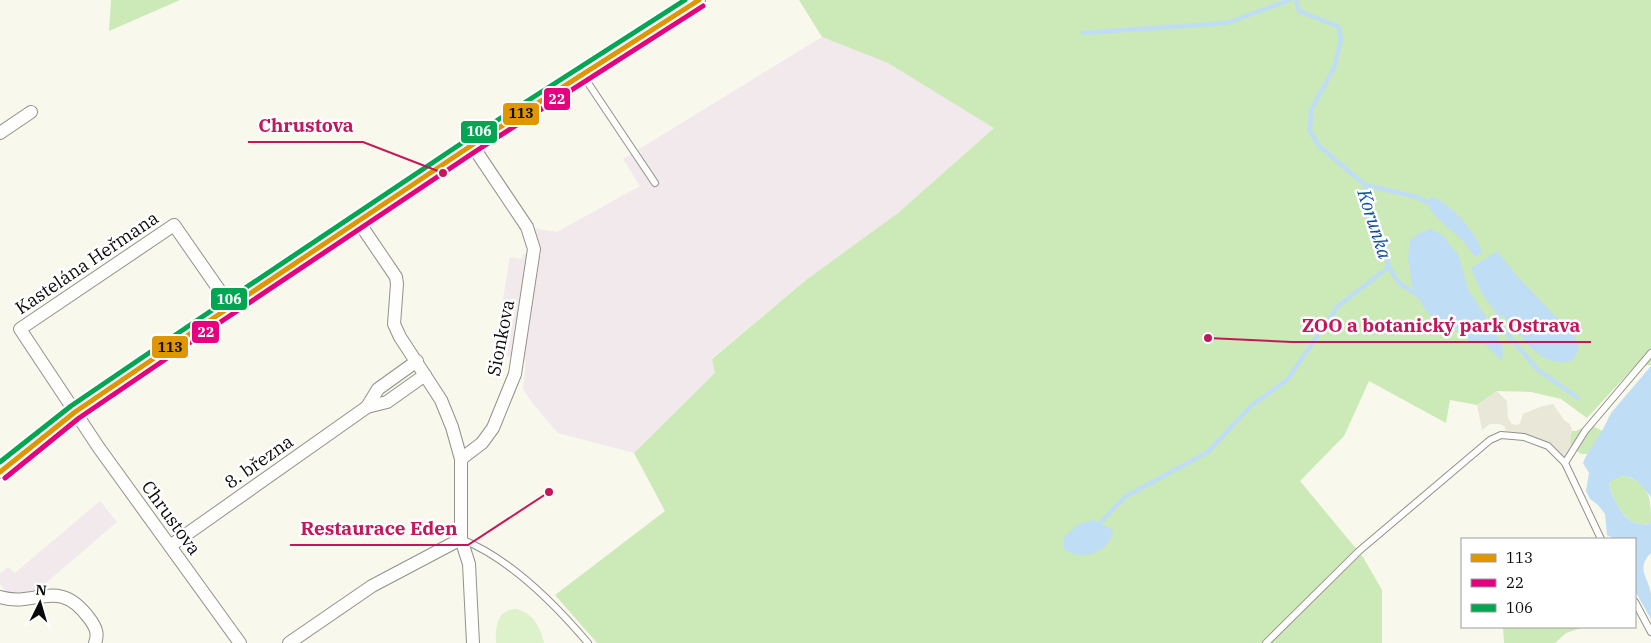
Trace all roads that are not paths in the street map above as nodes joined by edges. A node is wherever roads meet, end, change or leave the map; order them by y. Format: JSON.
{"nodes":[{"id":1,"x":699,"y":0,"type":"edge"},
{"id":2,"x":582,"y":74,"type":"junction"},
{"id":3,"x":31,"y":112,"type":"dead end"},
{"id":4,"x":0,"y":133,"type":"edge"},
{"id":5,"x":472,"y":145,"type":"junction"},
{"id":6,"x":655,"y":183,"type":"dead end"},
{"id":7,"x":358,"y":221,"type":"junction"},
{"id":8,"x":231,"y":307,"type":"junction"},
{"id":9,"x":1651,"y":353,"type":"edge"},
{"id":10,"x":416,"y":361,"type":"junction"},
{"id":11,"x":425,"y":375,"type":"junction"},
{"id":12,"x":367,"y":407,"type":"junction"},
{"id":13,"x":75,"y":412,"type":"junction"},
{"id":14,"x":462,"y":459,"type":"junction"},
{"id":15,"x":1565,"y":463,"type":"junction"},
{"id":16,"x":0,"y":472,"type":"edge"},
{"id":17,"x":1601,"y":538,"type":"edge"},
{"id":18,"x":461,"y":539,"type":"junction"},
{"id":19,"x":170,"y":546,"type":"junction"},
{"id":20,"x":0,"y":597,"type":"edge"},
{"id":21,"x":1636,"y":604,"type":"edge"},
{"id":22,"x":1651,"y":632,"type":"edge"},
{"id":23,"x":95,"y":643,"type":"edge"},
{"id":24,"x":240,"y":643,"type":"edge"},
{"id":25,"x":289,"y":643,"type":"edge"},
{"id":26,"x":473,"y":643,"type":"edge"},
{"id":27,"x":588,"y":643,"type":"edge"},
{"id":28,"x":1266,"y":643,"type":"edge"}],
"edges":[{"from":1,"to":2,"type":"street"},
{"from":2,"to":5,"type":"street"},
{"from":2,"to":6,"type":"lane"},
{"from":3,"to":4,"type":"street"},
{"from":5,"to":7,"type":"street"},
{"from":5,"to":14,"type":"street","name":"Sionkova"},
{"from":7,"to":8,"type":"street"},
{"from":7,"to":10,"type":"street"},
{"from":8,"to":13,"type":"street"},
{"from":8,"to":13,"type":"street","name":"Kastelána Heřmana"},
{"from":9,"to":15,"type":"lane"},
{"from":10,"to":11,"type":"street"},
{"from":10,"to":12,"type":"street","name":"8. března"},
{"from":11,"to":12,"type":"street","name":"8. března"},
{"from":11,"to":14,"type":"street"},
{"from":12,"to":19,"type":"street","name":"8. března"},
{"from":13,"to":16,"type":"street"},
{"from":13,"to":19,"type":"street","name":"Chrustova"},
{"from":14,"to":18,"type":"street"},
{"from":15,"to":17,"type":"lane"},
{"from":15,"to":28,"type":"lane"},
{"from":18,"to":25,"type":"street"},
{"from":18,"to":26,"type":"street"},
{"from":18,"to":27,"type":"lane"},
{"from":19,"to":24,"type":"street","name":"Chrustova"},
{"from":20,"to":23,"type":"street"},
{"from":21,"to":22,"type":"lane"}]}
